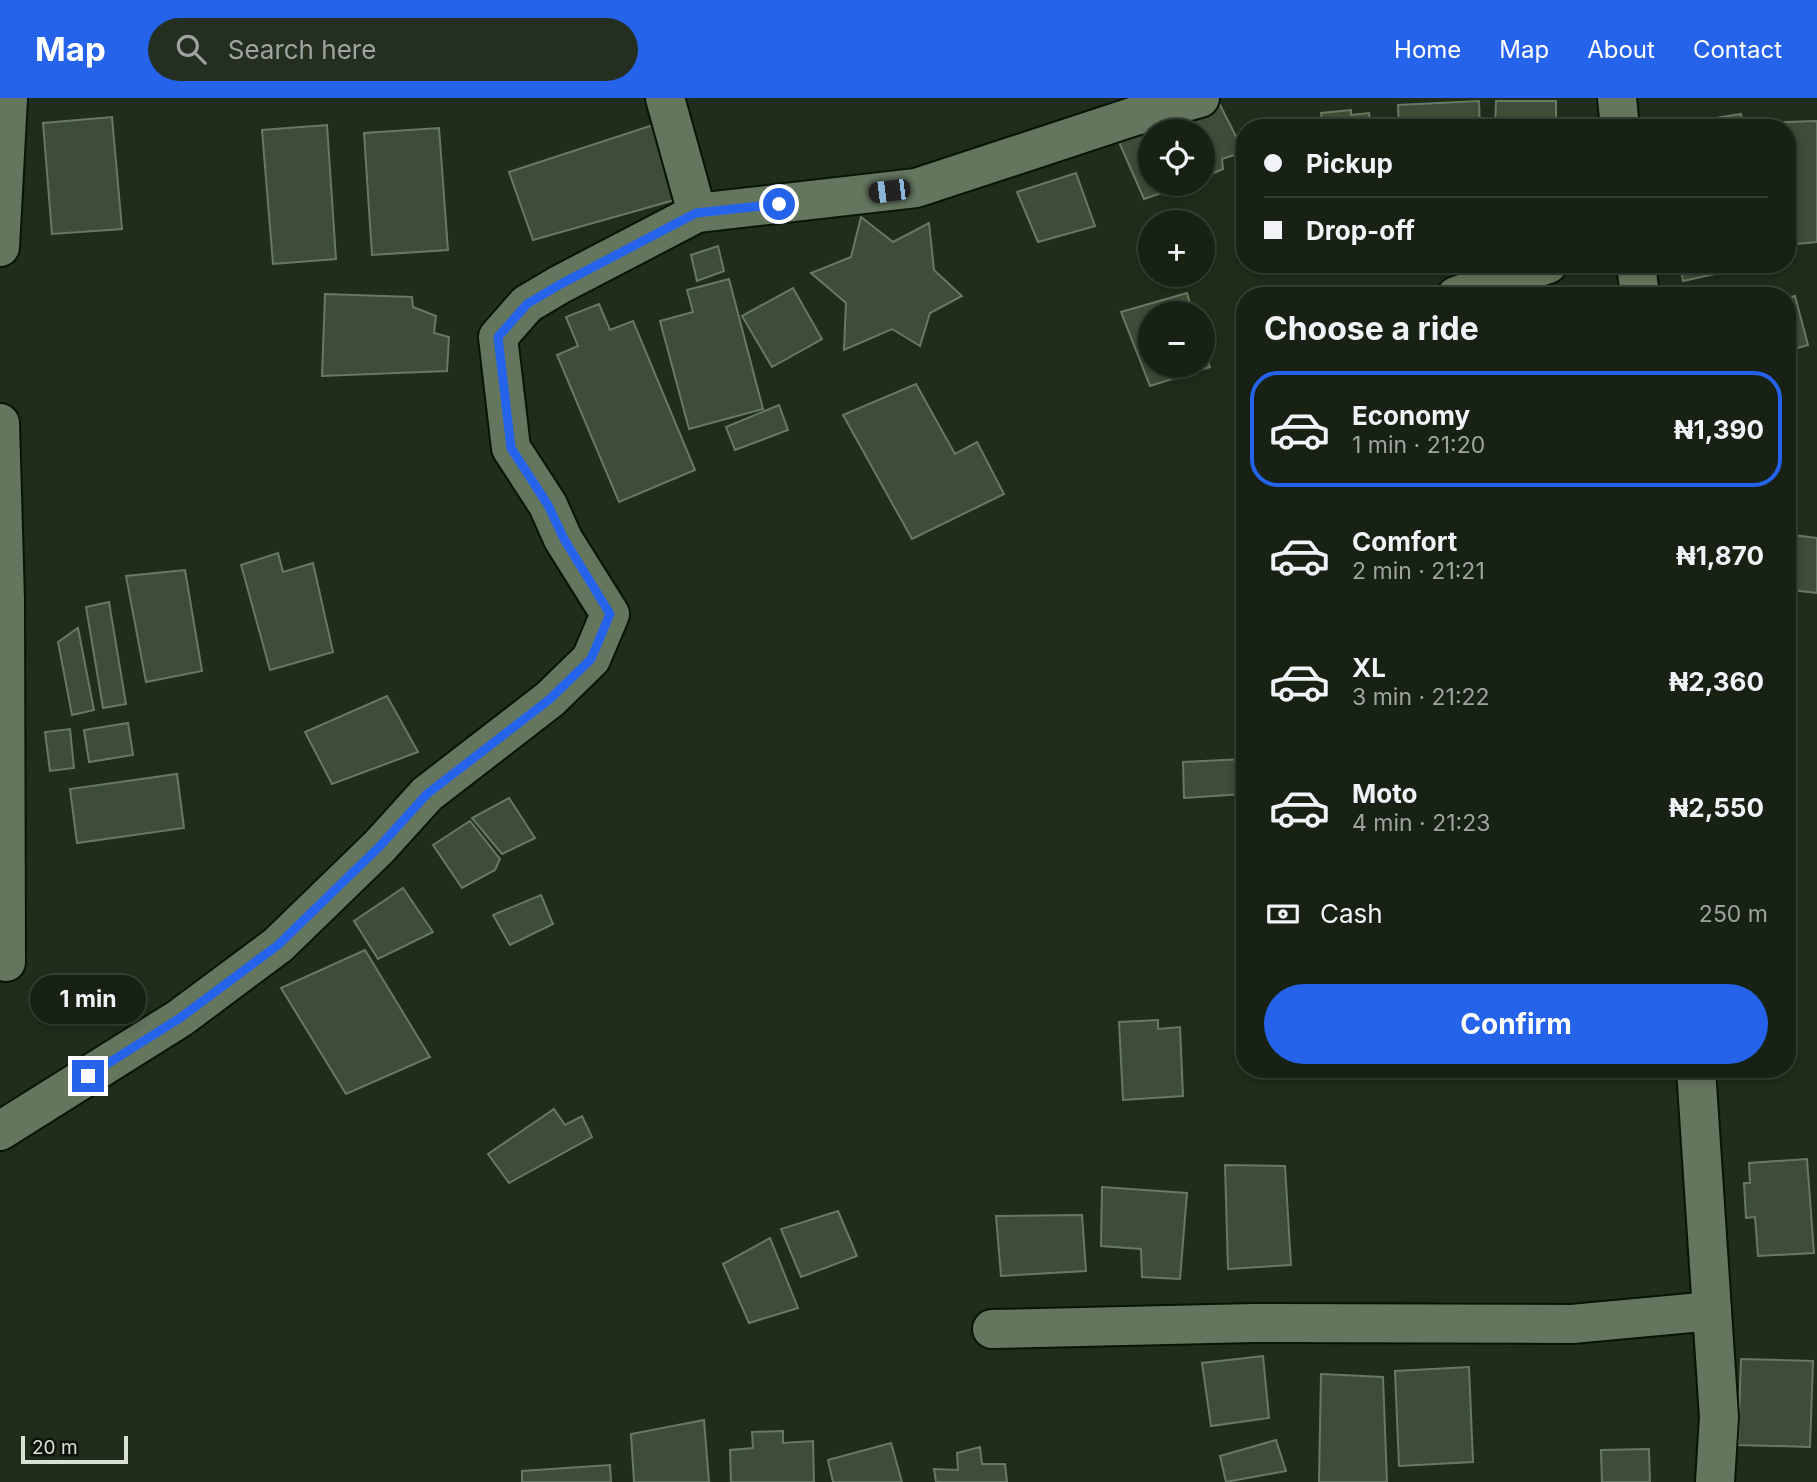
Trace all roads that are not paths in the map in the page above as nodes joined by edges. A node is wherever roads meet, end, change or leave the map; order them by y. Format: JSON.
{"nodes":[{"id":1,"x":8,"y":98,"type":"edge"},
{"id":2,"x":665,"y":98,"type":"edge"},
{"id":3,"x":1200,"y":98,"type":"edge"},
{"id":4,"x":1618,"y":98,"type":"edge"},
{"id":5,"x":1619,"y":119,"type":"edge"},
{"id":6,"x":696,"y":213,"type":"junction"},
{"id":7,"x":0,"y":247,"type":"edge"},
{"id":8,"x":1522,"y":273,"type":"edge"},
{"id":9,"x":1482,"y":287,"type":"edge"},
{"id":10,"x":0,"y":422,"type":"edge"},
{"id":11,"x":6,"y":962,"type":"dead end"},
{"id":12,"x":1697,"y":1078,"type":"edge"},
{"id":13,"x":0,"y":1131,"type":"edge"},
{"id":14,"x":1712,"y":1311,"type":"junction"},
{"id":15,"x":992,"y":1329,"type":"dead end"},
{"id":16,"x":1715,"y":1482,"type":"edge"}],
"edges":[{"from":1,"to":7,"type":"street"},
{"from":2,"to":6,"type":"street"},
{"from":3,"to":6,"type":"street"},
{"from":4,"to":5,"type":"street"},
{"from":6,"to":13,"type":"street"},
{"from":8,"to":9,"type":"street"},
{"from":10,"to":11,"type":"street"},
{"from":12,"to":14,"type":"street"},
{"from":14,"to":15,"type":"street"},
{"from":14,"to":16,"type":"street"}]}
